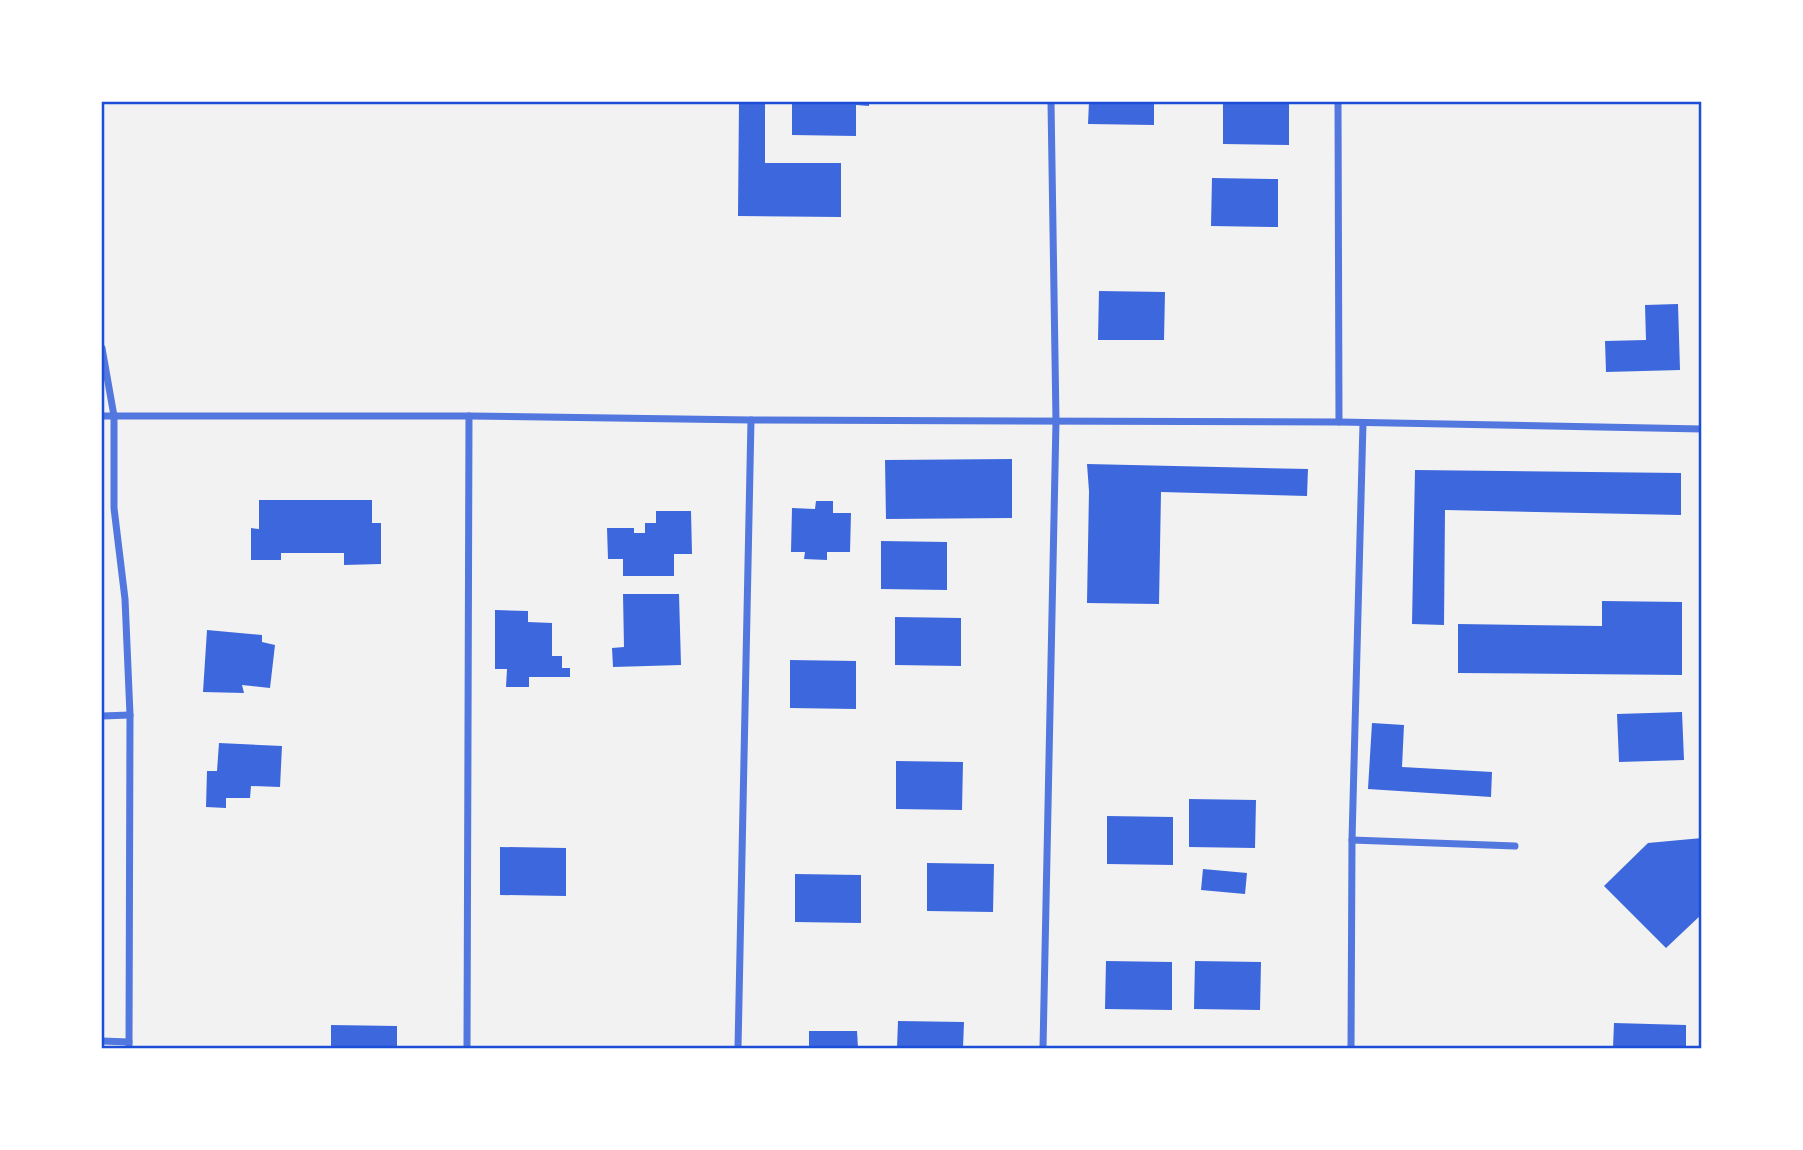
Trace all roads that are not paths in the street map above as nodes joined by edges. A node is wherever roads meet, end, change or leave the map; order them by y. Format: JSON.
{"nodes":[{"id":1,"x":1051,"y":102,"type":"edge"},
{"id":2,"x":1338,"y":102,"type":"edge"},
{"id":3,"x":102,"y":348,"type":"edge"},
{"id":4,"x":469,"y":415,"type":"junction"},
{"id":5,"x":102,"y":416,"type":"edge"},
{"id":6,"x":114,"y":416,"type":"junction"},
{"id":7,"x":751,"y":420,"type":"junction"},
{"id":8,"x":1056,"y":421,"type":"junction"},
{"id":9,"x":1339,"y":422,"type":"junction"},
{"id":10,"x":1363,"y":423,"type":"junction"},
{"id":11,"x":1702,"y":429,"type":"edge"},
{"id":12,"x":130,"y":715,"type":"junction"},
{"id":13,"x":102,"y":716,"type":"edge"},
{"id":14,"x":1352,"y":840,"type":"junction"},
{"id":15,"x":1515,"y":846,"type":"dead end"},
{"id":16,"x":102,"y":1041,"type":"edge"},
{"id":17,"x":129,"y":1045,"type":"edge"},
{"id":18,"x":467,"y":1048,"type":"edge"},
{"id":19,"x":738,"y":1048,"type":"edge"},
{"id":20,"x":1043,"y":1048,"type":"edge"},
{"id":21,"x":1352,"y":1048,"type":"edge"}],
"edges":[{"from":1,"to":8,"type":"street"},
{"from":2,"to":9,"type":"street"},
{"from":3,"to":6,"type":"street"},
{"from":4,"to":6,"type":"street"},
{"from":4,"to":7,"type":"street"},
{"from":4,"to":18,"type":"street"},
{"from":5,"to":6,"type":"street"},
{"from":6,"to":12,"type":"street"},
{"from":7,"to":8,"type":"street"},
{"from":7,"to":19,"type":"street"},
{"from":8,"to":9,"type":"street"},
{"from":8,"to":20,"type":"street"},
{"from":9,"to":10,"type":"street"},
{"from":10,"to":11,"type":"street"},
{"from":10,"to":14,"type":"street"},
{"from":12,"to":13,"type":"street"},
{"from":12,"to":17,"type":"street"},
{"from":14,"to":15,"type":"street"},
{"from":14,"to":21,"type":"street"},
{"from":16,"to":17,"type":"street"}]}
